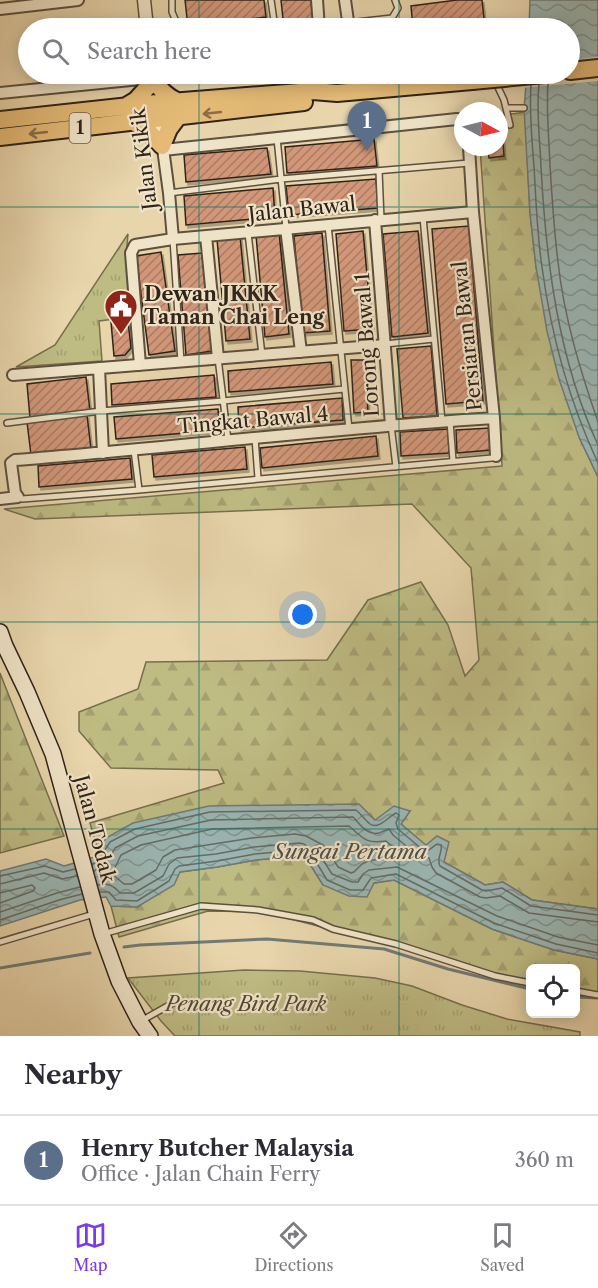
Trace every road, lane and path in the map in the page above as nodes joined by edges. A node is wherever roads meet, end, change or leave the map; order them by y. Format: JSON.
{"nodes":[{"id":1,"x":78,"y":0,"type":"edge"},
{"id":2,"x":144,"y":0,"type":"edge"},
{"id":3,"x":172,"y":0,"type":"edge"},
{"id":4,"x":271,"y":0,"type":"edge"},
{"id":5,"x":317,"y":0,"type":"edge"},
{"id":6,"x":345,"y":0,"type":"edge"},
{"id":7,"x":395,"y":0,"type":"edge"},
{"id":8,"x":26,"y":3,"type":"edge"},
{"id":9,"x":0,"y":9,"type":"edge"},
{"id":10,"x":146,"y":18,"type":"edge"},
{"id":11,"x":175,"y":18,"type":"edge"},
{"id":12,"x":274,"y":18,"type":"edge"},
{"id":13,"x":318,"y":18,"type":"edge"},
{"id":14,"x":347,"y":18,"type":"edge"},
{"id":15,"x":392,"y":18,"type":"edge"},
{"id":16,"x":598,"y":68,"type":"edge"},
{"id":17,"x":580,"y":70,"type":"edge"},
{"id":18,"x":82,"y":84,"type":"edge"},
{"id":19,"x":148,"y":84,"type":"edge"},
{"id":20,"x":155,"y":84,"type":"edge"},
{"id":21,"x":158,"y":84,"type":"edge"},
{"id":22,"x":356,"y":84,"type":"edge"},
{"id":23,"x":436,"y":84,"type":"edge"},
{"id":24,"x":497,"y":84,"type":"edge"},
{"id":25,"x":341,"y":92,"type":"junction"},
{"id":26,"x":0,"y":93,"type":"edge"},
{"id":27,"x":504,"y":102,"type":"edge"},
{"id":28,"x":126,"y":106,"type":"junction"},
{"id":29,"x":508,"y":108,"type":"edge"},
{"id":30,"x":524,"y":108,"type":"dead end"},
{"id":31,"x":177,"y":109,"type":"junction"},
{"id":32,"x":158,"y":111,"type":"junction"},
{"id":33,"x":508,"y":116,"type":"edge"},
{"id":34,"x":454,"y":119,"type":"edge"},
{"id":35,"x":0,"y":120,"type":"edge"},
{"id":36,"x":133,"y":122,"type":"junction"},
{"id":37,"x":510,"y":125,"type":"dead end"},
{"id":38,"x":0,"y":137,"type":"edge"},
{"id":39,"x":277,"y":138,"type":"junction"},
{"id":40,"x":163,"y":148,"type":"junction"},
{"id":41,"x":470,"y":156,"type":"edge"},
{"id":42,"x":471,"y":163,"type":"junction"},
{"id":43,"x":379,"y":171,"type":"junction"},
{"id":44,"x":281,"y":179,"type":"junction"},
{"id":45,"x":170,"y":193,"type":"junction"},
{"id":46,"x":473,"y":212,"type":"junction"},
{"id":47,"x":423,"y":216,"type":"junction"},
{"id":48,"x":378,"y":220,"type":"junction"},
{"id":49,"x":328,"y":225,"type":"junction"},
{"id":50,"x":286,"y":228,"type":"junction"},
{"id":51,"x":248,"y":232,"type":"junction"},
{"id":52,"x":206,"y":236,"type":"junction"},
{"id":53,"x":172,"y":239,"type":"junction"},
{"id":54,"x":435,"y":339,"type":"junction"},
{"id":55,"x":385,"y":345,"type":"junction"},
{"id":56,"x":340,"y":348,"type":"junction"},
{"id":57,"x":301,"y":352,"type":"junction"},
{"id":58,"x":262,"y":355,"type":"junction"},
{"id":59,"x":218,"y":358,"type":"junction"},
{"id":60,"x":181,"y":362,"type":"junction"},
{"id":61,"x":140,"y":365,"type":"junction"},
{"id":62,"x":99,"y":368,"type":"junction"},
{"id":63,"x":13,"y":375,"type":"dead end"},
{"id":64,"x":344,"y":389,"type":"junction"},
{"id":65,"x":223,"y":401,"type":"junction"},
{"id":66,"x":101,"y":411,"type":"junction"},
{"id":67,"x":494,"y":418,"type":"junction"},
{"id":68,"x":446,"y":421,"type":"junction"},
{"id":69,"x":7,"y":423,"type":"dead end"},
{"id":70,"x":391,"y":425,"type":"junction"},
{"id":71,"x":349,"y":429,"type":"junction"},
{"id":72,"x":255,"y":438,"type":"junction"},
{"id":73,"x":228,"y":440,"type":"junction"},
{"id":74,"x":134,"y":450,"type":"junction"},
{"id":75,"x":103,"y":453,"type":"junction"},
{"id":76,"x":496,"y":456,"type":"joint"},
{"id":77,"x":453,"y":461,"type":"junction"},
{"id":78,"x":396,"y":467,"type":"junction"},
{"id":79,"x":258,"y":478,"type":"junction"},
{"id":80,"x":140,"y":490,"type":"junction"},
{"id":81,"x":18,"y":497,"type":"junction"},
{"id":82,"x":0,"y":499,"type":"edge"},
{"id":83,"x":0,"y":632,"type":"edge"},
{"id":84,"x":95,"y":910,"type":"junction"},
{"id":85,"x":102,"y":934,"type":"junction"},
{"id":86,"x":0,"y":942,"type":"edge"},
{"id":87,"x":526,"y":982,"type":"edge"},
{"id":88,"x":580,"y":992,"type":"edge"},
{"id":89,"x":598,"y":995,"type":"edge"},
{"id":90,"x":172,"y":1004,"type":"dead end"},
{"id":91,"x":140,"y":1022,"type":"junction"},
{"id":92,"x":150,"y":1036,"type":"edge"}],
"edges":[{"from":1,"to":8,"type":"street"},
{"from":2,"to":10,"type":"street"},
{"from":3,"to":11,"type":"lane"},
{"from":4,"to":12,"type":"lane"},
{"from":5,"to":13,"type":"street"},
{"from":6,"to":14,"type":"street"},
{"from":7,"to":15,"type":"lane"},
{"from":8,"to":9,"type":"street"},
{"from":16,"to":17,"type":"highway"},
{"from":18,"to":26,"type":"street"},
{"from":19,"to":28,"type":"highway"},
{"from":20,"to":32,"type":"street","name":"Jalan Kikik"},
{"from":21,"to":31,"type":"highway"},
{"from":22,"to":25,"type":"lane"},
{"from":23,"to":25,"type":"highway","number":"1","bridge":true},
{"from":24,"to":27,"type":"lane"},
{"from":25,"to":31,"type":"highway","number":"1"},
{"from":28,"to":32,"type":"highway","number":"1"},
{"from":28,"to":35,"type":"highway","number":"1"},
{"from":29,"to":30,"type":"lane"},
{"from":31,"to":32,"type":"highway","number":"1"},
{"from":31,"to":40,"type":"highway"},
{"from":32,"to":36,"type":"highway","number":"1"},
{"from":32,"to":40,"type":"street","name":"Jalan Kikik"},
{"from":33,"to":37,"type":"lane"},
{"from":34,"to":39,"type":"street"},
{"from":36,"to":38,"type":"highway","number":"1","one_way":true},
{"from":36,"to":40,"type":"highway"},
{"from":39,"to":40,"type":"street"},
{"from":39,"to":44,"type":"lane"},
{"from":40,"to":45,"type":"street","name":"Jalan Kikik"},
{"from":41,"to":42,"type":"street","name":"Persiaran Bawal"},
{"from":42,"to":43,"type":"lane"},
{"from":42,"to":46,"type":"street","name":"Persiaran Bawal"},
{"from":43,"to":44,"type":"lane"},
{"from":43,"to":48,"type":"lane"},
{"from":44,"to":45,"type":"lane"},
{"from":44,"to":50,"type":"lane"},
{"from":45,"to":53,"type":"street","name":"Jalan Kikik"},
{"from":46,"to":47,"type":"street","name":"Jalan Bawal"},
{"from":46,"to":67,"type":"street","name":"Persiaran Bawal"},
{"from":47,"to":48,"type":"street","name":"Jalan Bawal"},
{"from":47,"to":54,"type":"lane"},
{"from":48,"to":49,"type":"street","name":"Jalan Bawal"},
{"from":48,"to":55,"type":"street","name":"Lorong Bawal 1"},
{"from":49,"to":50,"type":"street","name":"Jalan Bawal"},
{"from":49,"to":56,"type":"lane"},
{"from":50,"to":51,"type":"street","name":"Jalan Bawal"},
{"from":50,"to":57,"type":"street"},
{"from":51,"to":52,"type":"street","name":"Jalan Bawal"},
{"from":51,"to":58,"type":"lane"},
{"from":52,"to":53,"type":"street","name":"Jalan Bawal"},
{"from":52,"to":59,"type":"street"},
{"from":53,"to":60,"type":"lane"},
{"from":53,"to":61,"type":"street","name":"Jalan Bawal"},
{"from":54,"to":55,"type":"lane"},
{"from":54,"to":68,"type":"lane"},
{"from":55,"to":56,"type":"street"},
{"from":55,"to":70,"type":"street","name":"Lorong Bawal 1"},
{"from":56,"to":57,"type":"street"},
{"from":56,"to":64,"type":"lane"},
{"from":57,"to":58,"type":"street"},
{"from":58,"to":59,"type":"street"},
{"from":59,"to":60,"type":"street"},
{"from":59,"to":65,"type":"lane"},
{"from":60,"to":61,"type":"street"},
{"from":61,"to":62,"type":"street"},
{"from":62,"to":63,"type":"street"},
{"from":62,"to":66,"type":"street"},
{"from":64,"to":65,"type":"lane"},
{"from":64,"to":71,"type":"lane"},
{"from":65,"to":66,"type":"lane"},
{"from":65,"to":73,"type":"lane"},
{"from":66,"to":69,"type":"lane"},
{"from":66,"to":75,"type":"street"},
{"from":67,"to":68,"type":"street","name":"Tingkat Bawal 4"},
{"from":67,"to":76,"type":"street","name":"Persiaran Bawal"},
{"from":68,"to":70,"type":"street","name":"Tingkat Bawal 4"},
{"from":68,"to":77,"type":"lane"},
{"from":70,"to":71,"type":"street","name":"Tingkat Bawal 4"},
{"from":70,"to":78,"type":"lane","name":"Lorong Bawal 1"},
{"from":71,"to":72,"type":"street","name":"Tingkat Bawal 4"},
{"from":72,"to":73,"type":"street","name":"Tingkat Bawal 4"},
{"from":72,"to":79,"type":"lane"},
{"from":73,"to":74,"type":"street","name":"Tingkat Bawal 4"},
{"from":74,"to":75,"type":"street","name":"Tingkat Bawal 4"},
{"from":74,"to":80,"type":"lane"},
{"from":75,"to":81,"type":"street","name":"Tingkat Bawal 4"},
{"from":76,"to":77,"type":"lane"},
{"from":77,"to":78,"type":"lane"},
{"from":78,"to":79,"type":"lane"},
{"from":79,"to":80,"type":"lane"},
{"from":80,"to":81,"type":"lane"},
{"from":81,"to":82,"type":"street"},
{"from":83,"to":84,"type":"main road","name":"Jalan Todak"},
{"from":84,"to":85,"type":"main road","name":"Jalan Todak"},
{"from":84,"to":86,"type":"lane"},
{"from":85,"to":87,"type":"lane"},
{"from":85,"to":91,"type":"main road","name":"Jalan Todak"},
{"from":88,"to":89,"type":"lane"},
{"from":90,"to":91,"type":"lane"},
{"from":91,"to":92,"type":"main road","name":"Jalan Todak"}]}
